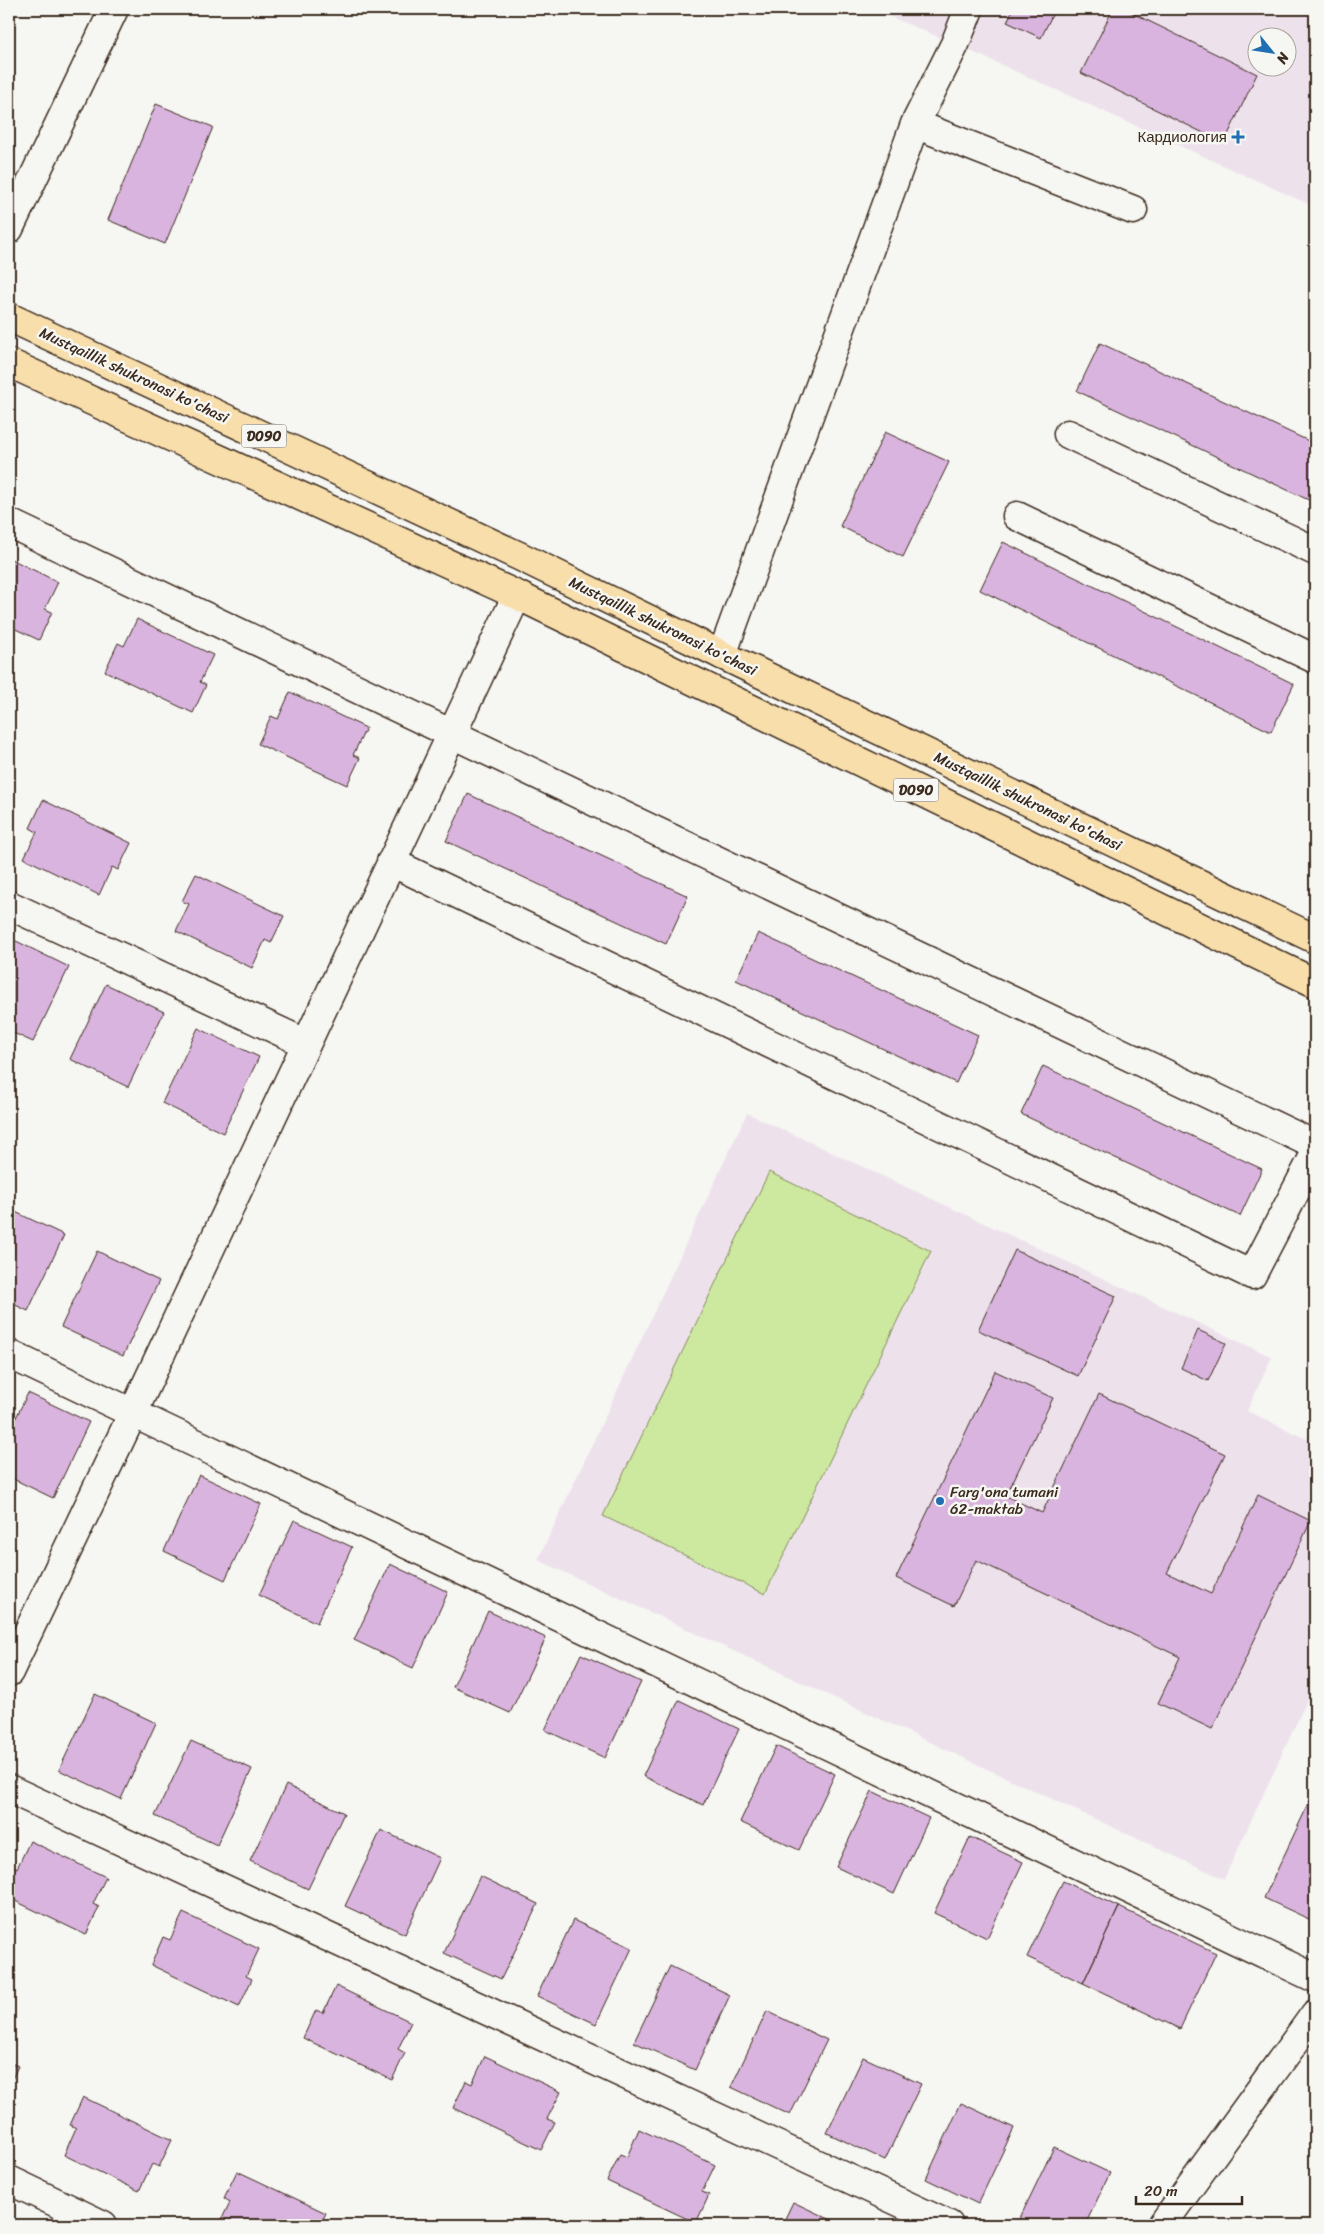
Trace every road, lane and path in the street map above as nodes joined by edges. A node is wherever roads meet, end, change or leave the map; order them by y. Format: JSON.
{"nodes":[{"id":1,"x":114,"y":9,"type":"edge"},
{"id":2,"x":969,"y":9,"type":"edge"},
{"id":3,"x":915,"y":124,"type":"junction"},
{"id":4,"x":1133,"y":210,"type":"dead end"},
{"id":5,"x":9,"y":229,"type":"edge"},
{"id":6,"x":9,"y":317,"type":"edge"},
{"id":7,"x":9,"y":362,"type":"edge"},
{"id":8,"x":1068,"y":434,"type":"dead end"},
{"id":9,"x":1017,"y":516,"type":"dead end"},
{"id":10,"x":9,"y":523,"type":"edge"},
{"id":11,"x":1315,"y":551,"type":"edge"},
{"id":12,"x":517,"y":595,"type":"junction"},
{"id":13,"x":722,"y":655,"type":"junction"},
{"id":14,"x":1315,"y":659,"type":"edge"},
{"id":15,"x":452,"y":734,"type":"junction"},
{"id":16,"x":391,"y":862,"type":"junction"},
{"id":17,"x":9,"y":905,"type":"edge"},
{"id":18,"x":1315,"y":939,"type":"edge"},
{"id":19,"x":1315,"y":983,"type":"edge"},
{"id":20,"x":305,"y":1043,"type":"junction"},
{"id":21,"x":1315,"y":1145,"type":"edge"},
{"id":22,"x":1315,"y":1154,"type":"edge"},
{"id":23,"x":9,"y":1354,"type":"edge"},
{"id":24,"x":133,"y":1413,"type":"junction"},
{"id":25,"x":9,"y":1672,"type":"edge"},
{"id":26,"x":9,"y":1789,"type":"edge"},
{"id":27,"x":1315,"y":1978,"type":"edge"},
{"id":28,"x":1315,"y":2014,"type":"edge"},
{"id":29,"x":9,"y":2180,"type":"edge"},
{"id":30,"x":103,"y":2225,"type":"edge"},
{"id":31,"x":949,"y":2225,"type":"edge"},
{"id":32,"x":1162,"y":2225,"type":"edge"}],
"edges":[{"from":1,"to":5,"type":"street"},
{"from":2,"to":3,"type":"street"},
{"from":3,"to":4,"type":"street"},
{"from":3,"to":13,"type":"street"},
{"from":6,"to":13,"type":"main road","name":"Mustqaillik shukronasi ko'chasi","number":"D090"},
{"from":7,"to":12,"type":"main road","number":"D090"},
{"from":8,"to":11,"type":"street"},
{"from":9,"to":14,"type":"street"},
{"from":10,"to":15,"type":"street"},
{"from":12,"to":15,"type":"street"},
{"from":12,"to":19,"type":"main road","number":"D090"},
{"from":13,"to":18,"type":"main road","name":"Mustqaillik shukronasi ko'chasi","number":"D090"},
{"from":15,"to":16,"type":"street"},
{"from":15,"to":21,"type":"street"},
{"from":16,"to":20,"type":"street"},
{"from":16,"to":22,"type":"street"},
{"from":17,"to":20,"type":"street"},
{"from":20,"to":24,"type":"street"},
{"from":23,"to":24,"type":"street"},
{"from":24,"to":25,"type":"street"},
{"from":24,"to":27,"type":"street"},
{"from":26,"to":31,"type":"street"},
{"from":28,"to":32,"type":"street"},
{"from":29,"to":30,"type":"street"}]}
